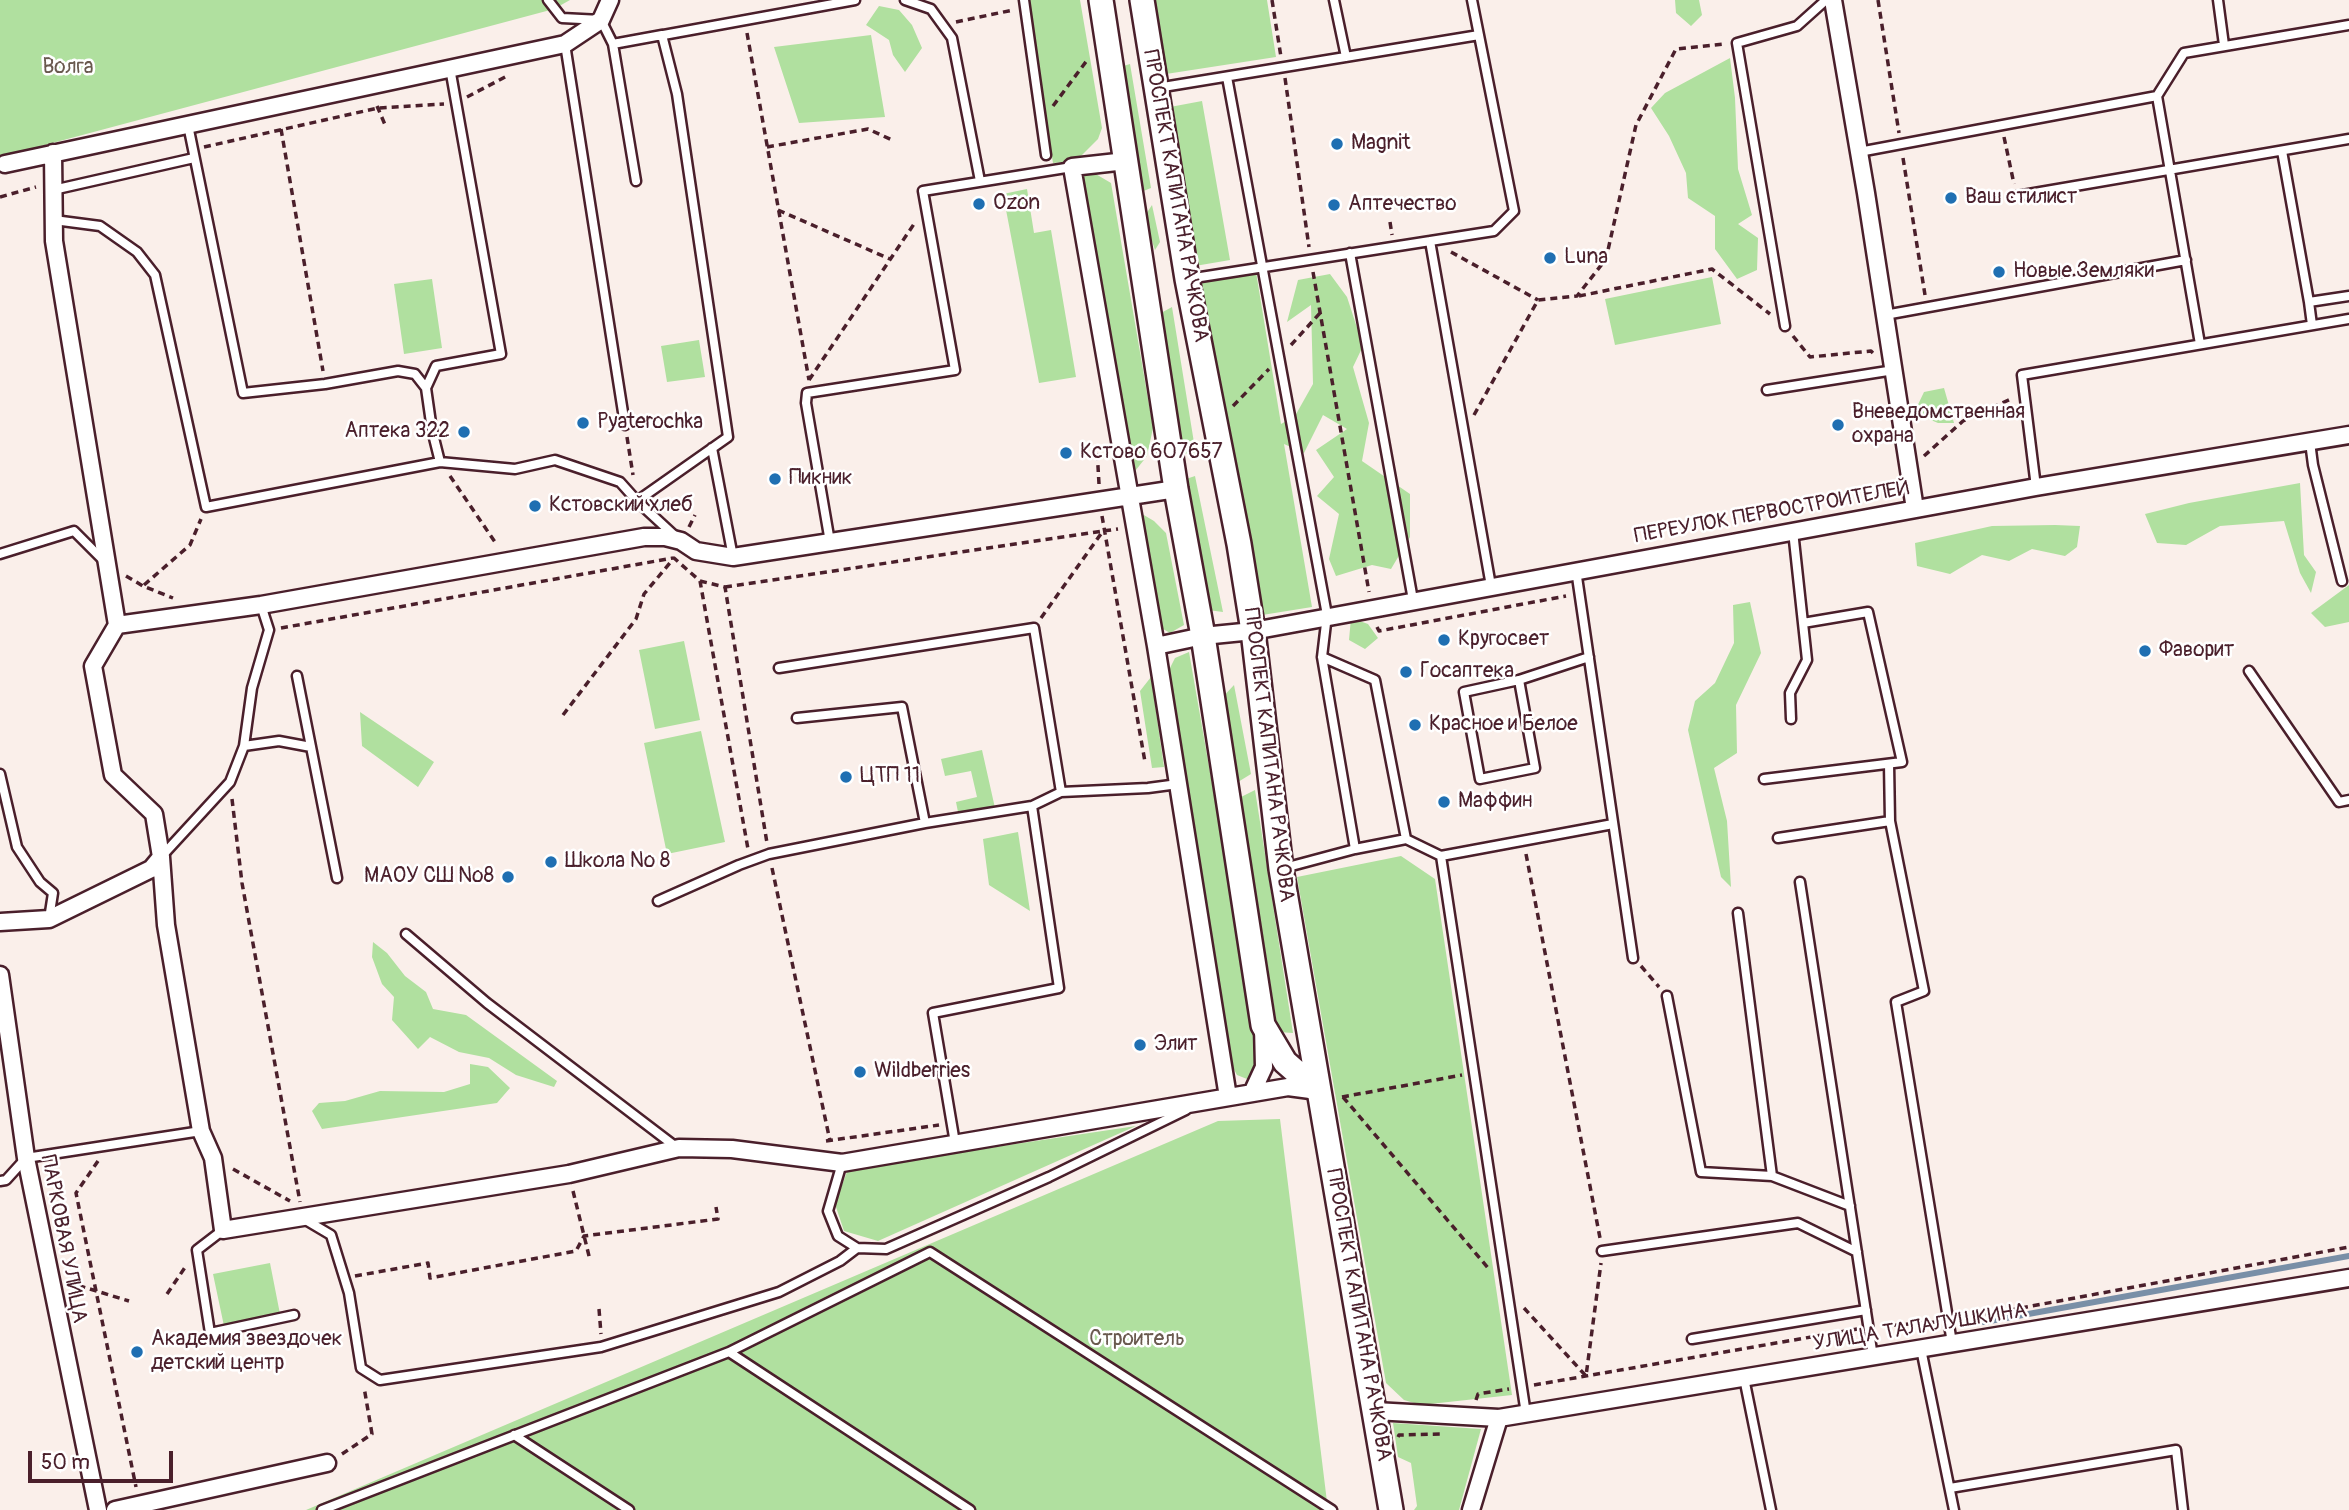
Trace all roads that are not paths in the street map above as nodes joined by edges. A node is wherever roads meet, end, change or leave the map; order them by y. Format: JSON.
{"nodes":[{"id":1,"x":548,"y":0,"type":"edge"},
{"id":2,"x":610,"y":0,"type":"edge"},
{"id":3,"x":855,"y":0,"type":"edge"},
{"id":4,"x":1101,"y":0,"type":"edge"},
{"id":5,"x":1142,"y":0,"type":"edge"},
{"id":6,"x":1334,"y":0,"type":"edge"},
{"id":7,"x":1472,"y":0,"type":"edge"},
{"id":8,"x":1826,"y":0,"type":"edge"},
{"id":9,"x":1833,"y":0,"type":"edge"},
{"id":10,"x":2218,"y":0,"type":"edge"},
{"id":11,"x":908,"y":1,"type":"edge"},
{"id":12,"x":1025,"y":4,"type":"edge"},
{"id":13,"x":601,"y":20,"type":"junction"},
{"id":14,"x":2349,"y":25,"type":"edge"},
{"id":15,"x":662,"y":35,"type":"junction"},
{"id":16,"x":1479,"y":35,"type":"junction"},
{"id":17,"x":565,"y":44,"type":"junction"},
{"id":18,"x":613,"y":44,"type":"junction"},
{"id":19,"x":2224,"y":45,"type":"junction"},
{"id":20,"x":1346,"y":57,"type":"junction"},
{"id":21,"x":450,"y":68,"type":"junction"},
{"id":22,"x":1227,"y":77,"type":"junction"},
{"id":23,"x":1156,"y":88,"type":"junction"},
{"id":24,"x":2157,"y":96,"type":"junction"},
{"id":25,"x":187,"y":125,"type":"junction"},
{"id":26,"x":2349,"y":139,"type":"edge"},
{"id":27,"x":2283,"y":151,"type":"junction"},
{"id":28,"x":1859,"y":152,"type":"junction"},
{"id":29,"x":53,"y":153,"type":"junction"},
{"id":30,"x":193,"y":154,"type":"junction"},
{"id":31,"x":1046,"y":155,"type":"dead end"},
{"id":32,"x":1126,"y":161,"type":"junction"},
{"id":33,"x":2,"y":166,"type":"edge"},
{"id":34,"x":1072,"y":167,"type":"junction"},
{"id":35,"x":2170,"y":171,"type":"junction"},
{"id":36,"x":635,"y":181,"type":"dead end"},
{"id":37,"x":980,"y":181,"type":"junction"},
{"id":38,"x":53,"y":186,"type":"junction"},
{"id":39,"x":2017,"y":196,"type":"dead end"},
{"id":40,"x":54,"y":220,"type":"junction"},
{"id":41,"x":1430,"y":241,"type":"junction"},
{"id":42,"x":1350,"y":253,"type":"junction"},
{"id":43,"x":2186,"y":260,"type":"junction"},
{"id":44,"x":1261,"y":267,"type":"junction"},
{"id":45,"x":1187,"y":279,"type":"junction"},
{"id":46,"x":2349,"y":296,"type":"edge"},
{"id":47,"x":2309,"y":302,"type":"junction"},
{"id":48,"x":1885,"y":315,"type":"junction"},
{"id":49,"x":2349,"y":319,"type":"edge"},
{"id":50,"x":2312,"y":325,"type":"junction"},
{"id":51,"x":1785,"y":326,"type":"road end"},
{"id":52,"x":2200,"y":344,"type":"junction"},
{"id":53,"x":1894,"y":370,"type":"junction"},
{"id":54,"x":426,"y":388,"type":"junction"},
{"id":55,"x":1767,"y":390,"type":"dead end"},
{"id":56,"x":625,"y":425,"type":"road end"},
{"id":57,"x":2349,"y":435,"type":"edge"},
{"id":58,"x":2310,"y":442,"type":"junction"},
{"id":59,"x":712,"y":448,"type":"junction"},
{"id":60,"x":440,"y":462,"type":"junction"},
{"id":61,"x":2036,"y":487,"type":"junction"},
{"id":62,"x":1176,"y":489,"type":"junction"},
{"id":63,"x":1129,"y":496,"type":"junction"},
{"id":64,"x":637,"y":501,"type":"junction"},
{"id":65,"x":1915,"y":509,"type":"junction"},
{"id":66,"x":1793,"y":531,"type":"junction"},
{"id":67,"x":681,"y":541,"type":"junction"},
{"id":68,"x":830,"y":541,"type":"junction"},
{"id":69,"x":0,"y":554,"type":"edge"},
{"id":70,"x":733,"y":556,"type":"junction"},
{"id":71,"x":107,"y":564,"type":"junction"},
{"id":72,"x":1576,"y":570,"type":"junction"},
{"id":73,"x":2342,"y":581,"type":"dead end"},
{"id":74,"x":1492,"y":586,"type":"junction"},
{"id":75,"x":1413,"y":600,"type":"junction"},
{"id":76,"x":261,"y":605,"type":"junction"},
{"id":77,"x":1326,"y":615,"type":"junction"},
{"id":78,"x":1803,"y":624,"type":"junction"},
{"id":79,"x":117,"y":625,"type":"junction"},
{"id":80,"x":1253,"y":631,"type":"junction"},
{"id":81,"x":1203,"y":636,"type":"junction"},
{"id":82,"x":1156,"y":646,"type":"junction"},
{"id":83,"x":1322,"y":657,"type":"junction"},
{"id":84,"x":1588,"y":657,"type":"junction"},
{"id":85,"x":779,"y":668,"type":"dead end"},
{"id":86,"x":2249,"y":671,"type":"dead end"},
{"id":87,"x":297,"y":676,"type":"dead end"},
{"id":88,"x":1519,"y":680,"type":"junction"},
{"id":89,"x":797,"y":718,"type":"dead end"},
{"id":90,"x":1791,"y":719,"type":"dead end"},
{"id":91,"x":244,"y":746,"type":"junction"},
{"id":92,"x":311,"y":747,"type":"junction"},
{"id":93,"x":1889,"y":764,"type":"junction"},
{"id":94,"x":0,"y":774,"type":"edge"},
{"id":95,"x":1764,"y":779,"type":"dead end"},
{"id":96,"x":1178,"y":784,"type":"junction"},
{"id":97,"x":1061,"y":792,"type":"junction"},
{"id":98,"x":2349,"y":800,"type":"edge"},
{"id":99,"x":1032,"y":807,"type":"junction"},
{"id":100,"x":1890,"y":821,"type":"junction"},
{"id":101,"x":925,"y":823,"type":"junction"},
{"id":102,"x":1613,"y":824,"type":"junction"},
{"id":103,"x":1778,"y":838,"type":"dead end"},
{"id":104,"x":1406,"y":839,"type":"junction"},
{"id":105,"x":1355,"y":849,"type":"junction"},
{"id":106,"x":1441,"y":856,"type":"junction"},
{"id":107,"x":162,"y":857,"type":"junction"},
{"id":108,"x":1281,"y":869,"type":"junction"},
{"id":109,"x":337,"y":878,"type":"dead end"},
{"id":110,"x":1800,"y":882,"type":"dead end"},
{"id":111,"x":658,"y":901,"type":"dead end"},
{"id":112,"x":1738,"y":913,"type":"dead end"},
{"id":113,"x":49,"y":919,"type":"junction"},
{"id":114,"x":0,"y":922,"type":"edge"},
{"id":115,"x":406,"y":934,"type":"dead end"},
{"id":116,"x":1633,"y":958,"type":"road end"},
{"id":117,"x":0,"y":975,"type":"edge"},
{"id":118,"x":1667,"y":996,"type":"road end"},
{"id":119,"x":1263,"y":1025,"type":"junction"},
{"id":120,"x":1318,"y":1091,"type":"junction"},
{"id":121,"x":1252,"y":1093,"type":"junction"},
{"id":122,"x":1228,"y":1097,"type":"junction"},
{"id":123,"x":1201,"y":1102,"type":"junction"},
{"id":124,"x":201,"y":1131,"type":"junction"},
{"id":125,"x":955,"y":1143,"type":"junction"},
{"id":126,"x":678,"y":1148,"type":"junction"},
{"id":127,"x":26,"y":1158,"type":"junction"},
{"id":128,"x":842,"y":1163,"type":"junction"},
{"id":129,"x":1772,"y":1176,"type":"junction"},
{"id":130,"x":0,"y":1181,"type":"edge"},
{"id":131,"x":1850,"y":1206,"type":"junction"},
{"id":132,"x":303,"y":1217,"type":"junction"},
{"id":133,"x":223,"y":1230,"type":"junction"},
{"id":134,"x":857,"y":1248,"type":"junction"},
{"id":135,"x":1602,"y":1251,"type":"road end"},
{"id":136,"x":1857,"y":1252,"type":"junction"},
{"id":137,"x":2349,"y":1278,"type":"edge"},
{"id":138,"x":1866,"y":1310,"type":"junction"},
{"id":139,"x":294,"y":1315,"type":"dead end"},
{"id":140,"x":1692,"y":1339,"type":"dead end"},
{"id":141,"x":1952,"y":1343,"type":"junction"},
{"id":142,"x":1921,"y":1349,"type":"junction"},
{"id":143,"x":729,"y":1352,"type":"junction"},
{"id":144,"x":1873,"y":1357,"type":"junction"},
{"id":145,"x":1744,"y":1378,"type":"junction"},
{"id":146,"x":1376,"y":1411,"type":"junction"},
{"id":147,"x":1526,"y":1414,"type":"junction"},
{"id":148,"x":1499,"y":1418,"type":"junction"},
{"id":149,"x":514,"y":1435,"type":"junction"},
{"id":150,"x":327,"y":1463,"type":"road end"},
{"id":151,"x":1950,"y":1488,"type":"junction"},
{"id":152,"x":98,"y":1510,"type":"edge"},
{"id":153,"x":115,"y":1510,"type":"edge"},
{"id":154,"x":322,"y":1510,"type":"edge"},
{"id":155,"x":629,"y":1510,"type":"edge"},
{"id":156,"x":970,"y":1510,"type":"edge"},
{"id":157,"x":1332,"y":1510,"type":"edge"},
{"id":158,"x":1391,"y":1510,"type":"edge"},
{"id":159,"x":1471,"y":1510,"type":"edge"},
{"id":160,"x":1771,"y":1510,"type":"edge"},
{"id":161,"x":1954,"y":1510,"type":"edge"},
{"id":162,"x":2183,"y":1510,"type":"edge"}],
"edges":[{"from":1,"to":13,"type":"lane"},
{"from":2,"to":13,"type":"street"},
{"from":3,"to":15,"type":"lane"},
{"from":4,"to":32,"type":"street"},
{"from":5,"to":23,"type":"street","name":"ПРОСПЕКТ КАПИТАНА РАЧКОВА"},
{"from":6,"to":20,"type":"lane"},
{"from":7,"to":16,"type":"lane"},
{"from":8,"to":51,"type":"lane"},
{"from":9,"to":28,"type":"street"},
{"from":10,"to":19,"type":"lane"},
{"from":11,"to":37,"type":"lane"},
{"from":12,"to":31,"type":"lane"},
{"from":13,"to":17,"type":"street"},
{"from":13,"to":18,"type":"lane"},
{"from":14,"to":19,"type":"lane"},
{"from":15,"to":18,"type":"lane"},
{"from":15,"to":59,"type":"lane"},
{"from":16,"to":20,"type":"lane"},
{"from":16,"to":41,"type":"lane"},
{"from":17,"to":21,"type":"street"},
{"from":17,"to":56,"type":"lane"},
{"from":18,"to":36,"type":"lane"},
{"from":19,"to":24,"type":"lane"},
{"from":20,"to":22,"type":"lane"},
{"from":21,"to":25,"type":"street"},
{"from":21,"to":54,"type":"lane"},
{"from":22,"to":23,"type":"lane"},
{"from":22,"to":44,"type":"lane"},
{"from":23,"to":45,"type":"street","name":"ПРОСПЕКТ КАПИТАНА РАЧКОВА"},
{"from":24,"to":28,"type":"lane"},
{"from":24,"to":35,"type":"lane"},
{"from":25,"to":29,"type":"street"},
{"from":25,"to":30,"type":"lane"},
{"from":26,"to":27,"type":"lane"},
{"from":27,"to":35,"type":"lane"},
{"from":27,"to":47,"type":"lane"},
{"from":28,"to":48,"type":"street"},
{"from":29,"to":33,"type":"street"},
{"from":29,"to":38,"type":"street"},
{"from":30,"to":38,"type":"lane"},
{"from":30,"to":54,"type":"lane"},
{"from":32,"to":34,"type":"street"},
{"from":32,"to":62,"type":"street"},
{"from":34,"to":37,"type":"lane"},
{"from":34,"to":63,"type":"street"},
{"from":35,"to":39,"type":"lane"},
{"from":35,"to":43,"type":"lane"},
{"from":37,"to":68,"type":"lane"},
{"from":38,"to":40,"type":"street"},
{"from":40,"to":60,"type":"lane"},
{"from":40,"to":71,"type":"street"},
{"from":41,"to":42,"type":"lane"},
{"from":41,"to":74,"type":"lane"},
{"from":42,"to":44,"type":"lane"},
{"from":42,"to":75,"type":"lane"},
{"from":43,"to":48,"type":"lane"},
{"from":43,"to":52,"type":"lane"},
{"from":44,"to":45,"type":"lane"},
{"from":44,"to":77,"type":"lane"},
{"from":45,"to":80,"type":"street","name":"ПРОСПЕКТ КАПИТАНА РАЧКОВА"},
{"from":46,"to":47,"type":"lane"},
{"from":47,"to":50,"type":"lane"},
{"from":48,"to":53,"type":"street"},
{"from":49,"to":50,"type":"lane"},
{"from":50,"to":52,"type":"lane"},
{"from":52,"to":61,"type":"lane"},
{"from":53,"to":55,"type":"lane"},
{"from":53,"to":65,"type":"street"},
{"from":54,"to":60,"type":"lane"},
{"from":57,"to":58,"type":"street","name":"ПЕРЕУЛОК ПЕРВОСТРОИТЕЛЕЙ"},
{"from":58,"to":61,"type":"street","name":"ПЕРЕУЛОК ПЕРВОСТРОИТЕЛЕЙ"},
{"from":58,"to":73,"type":"lane"},
{"from":59,"to":64,"type":"lane"},
{"from":59,"to":70,"type":"lane"},
{"from":60,"to":64,"type":"lane"},
{"from":61,"to":65,"type":"street","name":"ПЕРЕУЛОК ПЕРВОСТРОИТЕЛЕЙ"},
{"from":62,"to":63,"type":"street"},
{"from":62,"to":81,"type":"street"},
{"from":63,"to":68,"type":"street"},
{"from":63,"to":82,"type":"street"},
{"from":64,"to":67,"type":"lane"},
{"from":65,"to":66,"type":"street","name":"ПЕРЕУЛОК ПЕРВОСТРОИТЕЛЕЙ"},
{"from":66,"to":72,"type":"street","name":"ПЕРЕУЛОК ПЕРВОСТРОИТЕЛЕЙ"},
{"from":66,"to":78,"type":"lane"},
{"from":67,"to":70,"type":"street"},
{"from":67,"to":76,"type":"street"},
{"from":68,"to":70,"type":"street"},
{"from":69,"to":71,"type":"lane"},
{"from":71,"to":79,"type":"street"},
{"from":72,"to":74,"type":"street","name":"ПЕРЕУЛОК ПЕРВОСТРОИТЕЛЕЙ"},
{"from":72,"to":84,"type":"lane"},
{"from":74,"to":75,"type":"street","name":"ПЕРЕУЛОК ПЕРВОСТРОИТЕЛЕЙ"},
{"from":75,"to":77,"type":"street","name":"ПЕРЕУЛОК ПЕРВОСТРОИТЕЛЕЙ"},
{"from":76,"to":79,"type":"street"},
{"from":76,"to":91,"type":"lane"},
{"from":77,"to":80,"type":"street","name":"ПЕРЕУЛОК ПЕРВОСТРОИТЕЛЕЙ"},
{"from":77,"to":83,"type":"lane"},
{"from":78,"to":90,"type":"lane"},
{"from":78,"to":93,"type":"lane"},
{"from":79,"to":107,"type":"street"},
{"from":80,"to":81,"type":"street","name":"ПЕРЕУЛОК ПЕРВОСТРОИТЕЛЕЙ"},
{"from":80,"to":108,"type":"street","name":"ПРОСПЕКТ КАПИТАНА РАЧКОВА"},
{"from":81,"to":82,"type":"street","name":"ПЕРЕУЛОК ПЕРВОСТРОИТЕЛЕЙ"},
{"from":81,"to":119,"type":"street"},
{"from":82,"to":96,"type":"street"},
{"from":83,"to":104,"type":"lane"},
{"from":83,"to":105,"type":"lane"},
{"from":84,"to":88,"type":"lane"},
{"from":84,"to":102,"type":"lane"},
{"from":85,"to":97,"type":"lane"},
{"from":86,"to":98,"type":"lane"},
{"from":87,"to":92,"type":"lane"},
{"from":88,"to":88,"type":"lane"},
{"from":89,"to":101,"type":"lane"},
{"from":91,"to":92,"type":"lane"},
{"from":91,"to":107,"type":"lane"},
{"from":92,"to":109,"type":"lane"},
{"from":93,"to":95,"type":"lane"},
{"from":93,"to":100,"type":"lane"},
{"from":94,"to":113,"type":"lane"},
{"from":96,"to":97,"type":"lane"},
{"from":96,"to":122,"type":"street"},
{"from":97,"to":99,"type":"lane"},
{"from":99,"to":101,"type":"lane"},
{"from":99,"to":125,"type":"lane"},
{"from":100,"to":103,"type":"lane"},
{"from":100,"to":141,"type":"lane"},
{"from":101,"to":111,"type":"lane"},
{"from":102,"to":106,"type":"lane"},
{"from":102,"to":116,"type":"lane"},
{"from":104,"to":105,"type":"lane"},
{"from":104,"to":106,"type":"lane"},
{"from":105,"to":108,"type":"lane"},
{"from":106,"to":147,"type":"lane"},
{"from":107,"to":113,"type":"street"},
{"from":107,"to":124,"type":"street"},
{"from":108,"to":120,"type":"street","name":"ПРОСПЕКТ КАПИТАНА РАЧКОВА"},
{"from":110,"to":131,"type":"lane"},
{"from":112,"to":129,"type":"lane"},
{"from":113,"to":114,"type":"street"},
{"from":115,"to":126,"type":"lane"},
{"from":117,"to":127,"type":"street","name":"ПАРКОВАЯ УЛИЦА"},
{"from":118,"to":129,"type":"lane"},
{"from":119,"to":120,"type":"street"},
{"from":119,"to":121,"type":"street"},
{"from":120,"to":121,"type":"street"},
{"from":120,"to":146,"type":"street","name":"ПРОСПЕКТ КАПИТАНА РАЧКОВА"},
{"from":121,"to":122,"type":"street"},
{"from":122,"to":123,"type":"street"},
{"from":123,"to":125,"type":"street"},
{"from":123,"to":134,"type":"lane"},
{"from":124,"to":127,"type":"lane"},
{"from":124,"to":133,"type":"street"},
{"from":125,"to":128,"type":"street"},
{"from":126,"to":128,"type":"street"},
{"from":126,"to":132,"type":"street"},
{"from":127,"to":130,"type":"lane"},
{"from":127,"to":152,"type":"street","name":"ПАРКОВАЯ УЛИЦА"},
{"from":128,"to":134,"type":"lane"},
{"from":129,"to":131,"type":"lane"},
{"from":131,"to":136,"type":"lane"},
{"from":132,"to":133,"type":"street"},
{"from":132,"to":134,"type":"lane"},
{"from":133,"to":139,"type":"lane"},
{"from":135,"to":136,"type":"lane"},
{"from":136,"to":138,"type":"lane"},
{"from":137,"to":141,"type":"street","name":"УЛИЦА ТАЛАЛУШКИНА"},
{"from":138,"to":140,"type":"lane"},
{"from":138,"to":144,"type":"lane"},
{"from":141,"to":142,"type":"street","name":"УЛИЦА ТАЛАЛУШКИНА"},
{"from":142,"to":144,"type":"street","name":"УЛИЦА ТАЛАЛУШКИНА"},
{"from":142,"to":151,"type":"lane"},
{"from":143,"to":149,"type":"lane"},
{"from":143,"to":156,"type":"lane"},
{"from":143,"to":157,"type":"lane"},
{"from":144,"to":145,"type":"street","name":"УЛИЦА ТАЛАЛУШКИНА"},
{"from":145,"to":147,"type":"street","name":"УЛИЦА ТАЛАЛУШКИНА"},
{"from":145,"to":160,"type":"lane"},
{"from":146,"to":148,"type":"street","name":"УЛИЦА ТАЛАЛУШКИНА"},
{"from":146,"to":158,"type":"street","name":"ПРОСПЕКТ КАПИТАНА РАЧКОВА"},
{"from":147,"to":148,"type":"street","name":"УЛИЦА ТАЛАЛУШКИНА"},
{"from":148,"to":159,"type":"street"},
{"from":149,"to":154,"type":"lane"},
{"from":149,"to":155,"type":"lane"},
{"from":150,"to":153,"type":"street"},
{"from":151,"to":161,"type":"lane"},
{"from":151,"to":162,"type":"lane"}]}
